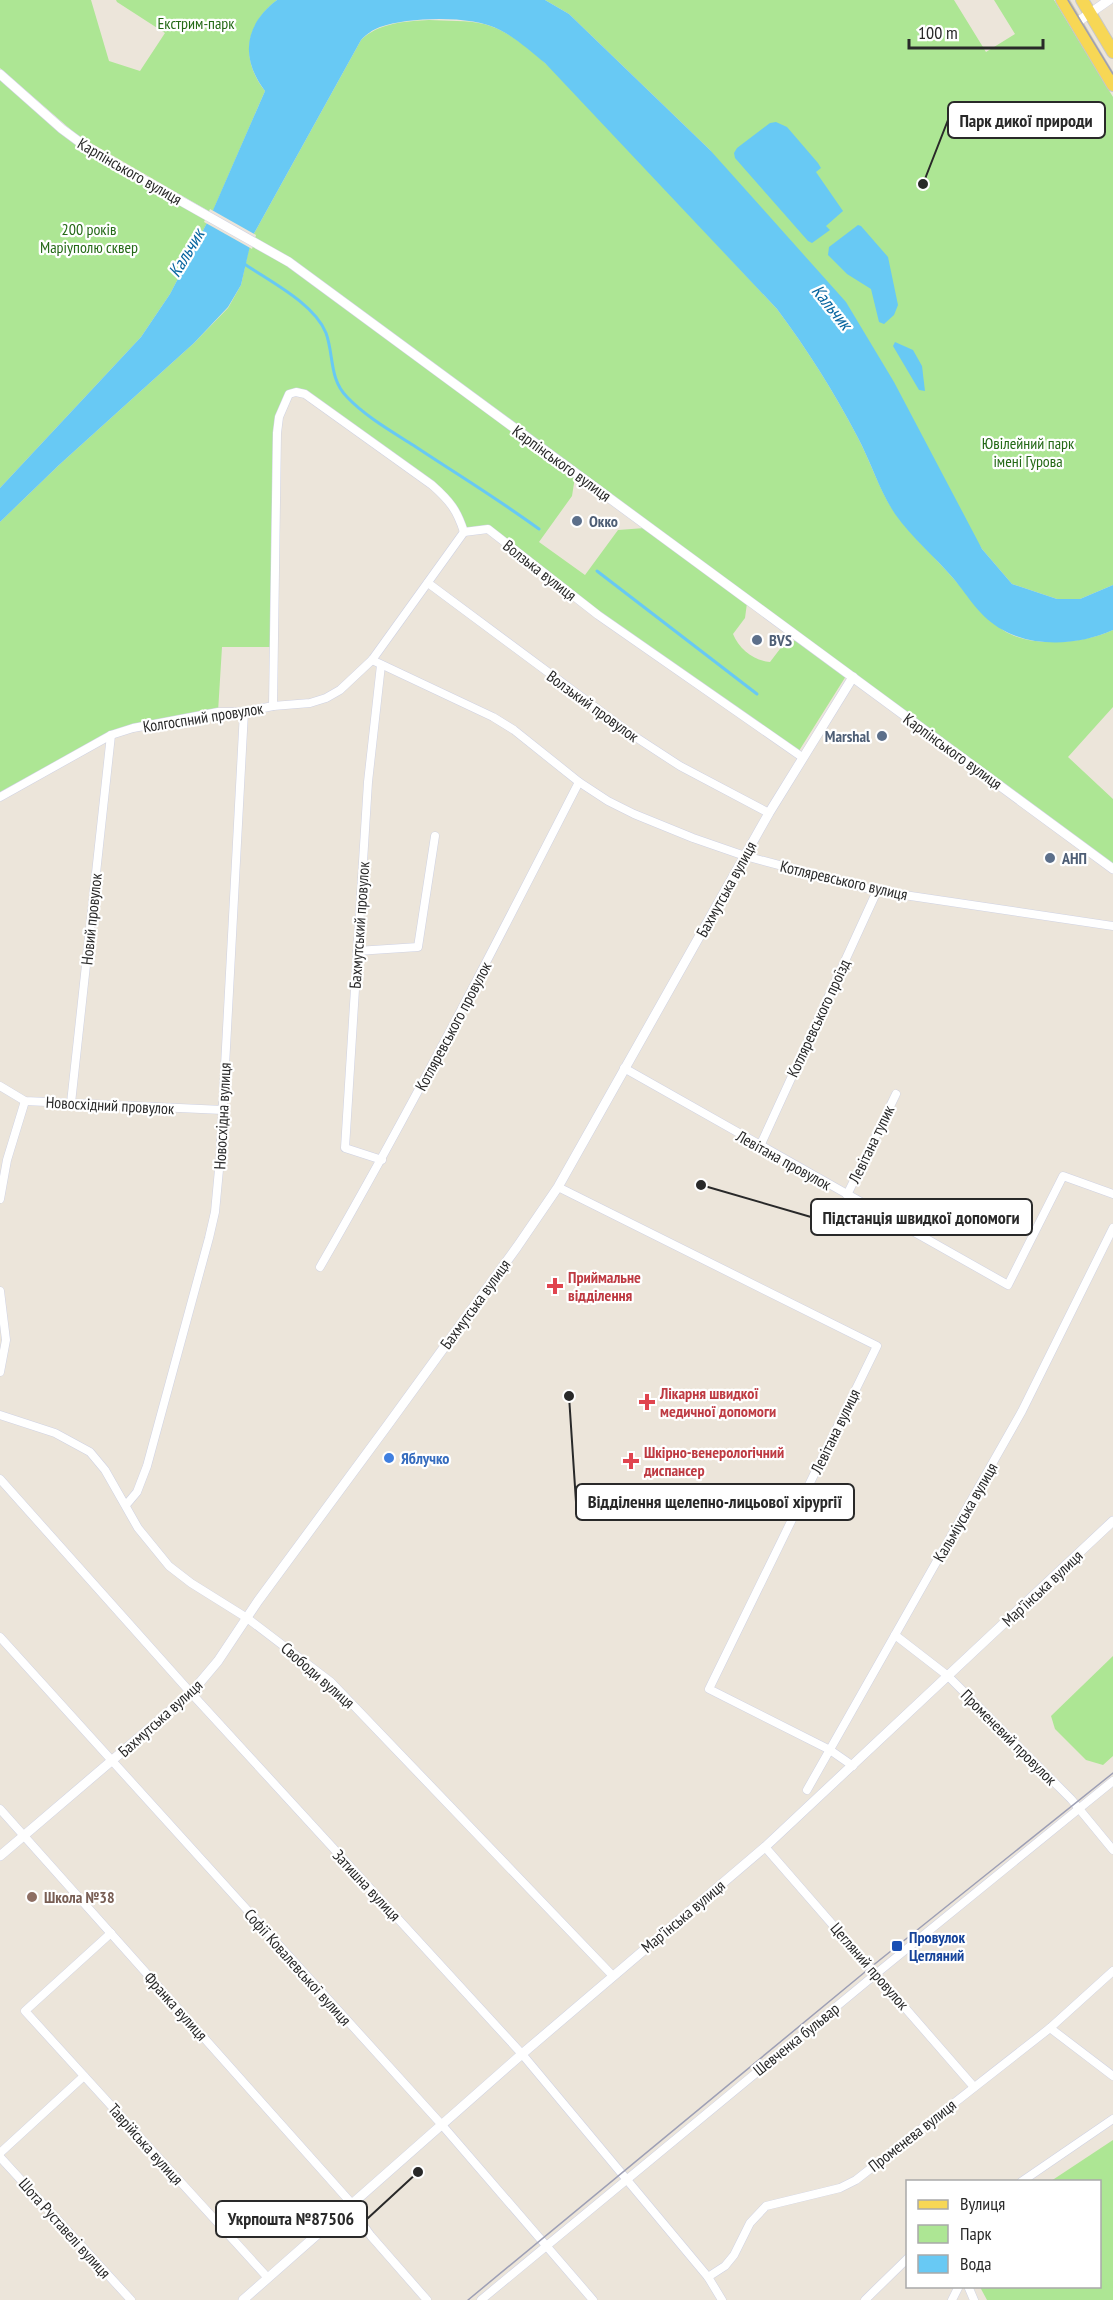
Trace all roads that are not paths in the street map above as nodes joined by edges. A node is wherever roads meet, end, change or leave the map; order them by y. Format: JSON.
{"nodes":[{"id":1,"x":1062,"y":0,"type":"edge"},
{"id":2,"x":1082,"y":0,"type":"edge"},
{"id":3,"x":1109,"y":0,"type":"edge"},
{"id":4,"x":1090,"y":15,"type":"junction"},
{"id":5,"x":1076,"y":23,"type":"junction"},
{"id":6,"x":1113,"y":52,"type":"edge"},
{"id":7,"x":0,"y":74,"type":"edge"},
{"id":8,"x":1113,"y":85,"type":"edge"},
{"id":9,"x":464,"y":532,"type":"junction"},
{"id":10,"x":428,"y":583,"type":"junction"},
{"id":11,"x":372,"y":660,"type":"junction"},
{"id":12,"x":381,"y":664,"type":"junction"},
{"id":13,"x":853,"y":677,"type":"junction"},
{"id":14,"x":273,"y":706,"type":"junction"},
{"id":15,"x":244,"y":712,"type":"junction"},
{"id":16,"x":111,"y":735,"type":"junction"},
{"id":17,"x":802,"y":757,"type":"junction"},
{"id":18,"x":579,"y":782,"type":"junction"},
{"id":19,"x":0,"y":797,"type":"edge"},
{"id":20,"x":769,"y":813,"type":"junction"},
{"id":21,"x":435,"y":836,"type":"dead end"},
{"id":22,"x":745,"y":856,"type":"junction"},
{"id":23,"x":1113,"y":869,"type":"edge"},
{"id":24,"x":877,"y":891,"type":"junction"},
{"id":25,"x":1113,"y":926,"type":"edge"},
{"id":26,"x":357,"y":951,"type":"junction"},
{"id":27,"x":624,"y":1068,"type":"junction"},
{"id":28,"x":0,"y":1086,"type":"edge"},
{"id":29,"x":896,"y":1094,"type":"dead end"},
{"id":30,"x":25,"y":1101,"type":"junction"},
{"id":31,"x":71,"y":1103,"type":"junction"},
{"id":32,"x":223,"y":1110,"type":"junction"},
{"id":33,"x":760,"y":1146,"type":"junction"},
{"id":34,"x":382,"y":1160,"type":"junction"},
{"id":35,"x":558,"y":1187,"type":"junction"},
{"id":36,"x":1113,"y":1194,"type":"edge"},
{"id":37,"x":847,"y":1195,"type":"junction"},
{"id":38,"x":0,"y":1199,"type":"edge"},
{"id":39,"x":1113,"y":1228,"type":"edge"},
{"id":40,"x":320,"y":1267,"type":"dead end"},
{"id":41,"x":0,"y":1291,"type":"edge"},
{"id":42,"x":0,"y":1372,"type":"edge"},
{"id":43,"x":0,"y":1415,"type":"edge"},
{"id":44,"x":0,"y":1479,"type":"edge"},
{"id":45,"x":126,"y":1505,"type":"junction"},
{"id":46,"x":1113,"y":1521,"type":"edge"},
{"id":47,"x":247,"y":1618,"type":"junction"},
{"id":48,"x":894,"y":1635,"type":"junction"},
{"id":49,"x":0,"y":1637,"type":"edge"},
{"id":50,"x":948,"y":1676,"type":"junction"},
{"id":51,"x":191,"y":1693,"type":"junction"},
{"id":52,"x":830,"y":1750,"type":"junction"},
{"id":53,"x":111,"y":1761,"type":"junction"},
{"id":54,"x":853,"y":1766,"type":"junction"},
{"id":55,"x":1113,"y":1781,"type":"edge"},
{"id":56,"x":807,"y":1790,"type":"dead end"},
{"id":57,"x":1079,"y":1808,"type":"junction"},
{"id":58,"x":0,"y":1809,"type":"edge"},
{"id":59,"x":24,"y":1835,"type":"junction"},
{"id":60,"x":765,"y":1847,"type":"junction"},
{"id":61,"x":1113,"y":1850,"type":"edge"},
{"id":62,"x":0,"y":1856,"type":"edge"},
{"id":63,"x":111,"y":1933,"type":"junction"},
{"id":64,"x":1113,"y":1971,"type":"edge"},
{"id":65,"x":877,"y":1973,"type":"junction"},
{"id":66,"x":613,"y":1976,"type":"junction"},
{"id":67,"x":1050,"y":2028,"type":"junction"},
{"id":68,"x":522,"y":2054,"type":"junction"},
{"id":69,"x":84,"y":2076,"type":"junction"},
{"id":70,"x":1113,"y":2076,"type":"edge"},
{"id":71,"x":974,"y":2087,"type":"junction"},
{"id":72,"x":1113,"y":2119,"type":"edge"},
{"id":73,"x":442,"y":2125,"type":"junction"},
{"id":74,"x":0,"y":2155,"type":"edge"},
{"id":75,"x":626,"y":2178,"type":"junction"},
{"id":76,"x":1022,"y":2180,"type":"edge"},
{"id":77,"x":351,"y":2206,"type":"junction"},
{"id":78,"x":547,"y":2245,"type":"junction"},
{"id":79,"x":906,"y":2260,"type":"edge"},
{"id":80,"x":708,"y":2277,"type":"junction"},
{"id":81,"x":268,"y":2278,"type":"junction"},
{"id":82,"x":131,"y":2300,"type":"edge"},
{"id":83,"x":243,"y":2300,"type":"edge"},
{"id":84,"x":427,"y":2300,"type":"edge"},
{"id":85,"x":481,"y":2300,"type":"edge"},
{"id":86,"x":593,"y":2300,"type":"edge"},
{"id":87,"x":722,"y":2300,"type":"edge"},
{"id":88,"x":865,"y":2300,"type":"edge"}],
"edges":[{"from":1,"to":5,"type":"main road"},
{"from":2,"to":4,"type":"main road"},
{"from":3,"to":4,"type":"street"},
{"from":4,"to":5,"type":"street"},
{"from":4,"to":6,"type":"main road"},
{"from":5,"to":8,"type":"main road"},
{"from":7,"to":13,"type":"street","name":"Карпінського вулиця"},
{"from":9,"to":10,"type":"street","name":"Колгоспний провулок"},
{"from":9,"to":14,"type":"street"},
{"from":9,"to":17,"type":"street","name":"Волзька вулиця"},
{"from":10,"to":11,"type":"street","name":"Колгоспний провулок"},
{"from":10,"to":20,"type":"street","name":"Волзький провулок"},
{"from":11,"to":12,"type":"street","name":"Котляревського вулиця"},
{"from":11,"to":14,"type":"street","name":"Колгоспний провулок"},
{"from":12,"to":18,"type":"street","name":"Котляревського вулиця"},
{"from":12,"to":26,"type":"street","name":"Бахмутський провулок"},
{"from":13,"to":17,"type":"street","name":"Бахмутська вулиця"},
{"from":13,"to":23,"type":"street","name":"Карпінського вулиця"},
{"from":14,"to":15,"type":"street","name":"Колгоспний провулок"},
{"from":15,"to":16,"type":"street","name":"Колгоспний провулок"},
{"from":15,"to":32,"type":"street","name":"Новосхідна вулиця"},
{"from":16,"to":19,"type":"street","name":"Колгоспний провулок"},
{"from":16,"to":31,"type":"street","name":"Новий провулок"},
{"from":17,"to":20,"type":"street","name":"Бахмутська вулиця"},
{"from":18,"to":22,"type":"street","name":"Котляревського вулиця"},
{"from":18,"to":34,"type":"street","name":"Котляревського провулок"},
{"from":20,"to":22,"type":"street","name":"Бахмутська вулиця"},
{"from":21,"to":26,"type":"street"},
{"from":22,"to":24,"type":"street","name":"Котляревського вулиця"},
{"from":22,"to":27,"type":"street","name":"Бахмутська вулиця"},
{"from":24,"to":25,"type":"street","name":"Котляревського вулиця"},
{"from":24,"to":33,"type":"street","name":"Котляревського проїзд"},
{"from":26,"to":34,"type":"street","name":"Бахмутський провулок"},
{"from":27,"to":33,"type":"street","name":"Левітана провулок"},
{"from":27,"to":35,"type":"street","name":"Бахмутська вулиця"},
{"from":28,"to":30,"type":"street","name":"Новосхідний провулок"},
{"from":29,"to":37,"type":"street","name":"Левітана тупик"},
{"from":30,"to":31,"type":"street","name":"Новосхідний провулок"},
{"from":30,"to":38,"type":"street"},
{"from":31,"to":32,"type":"street","name":"Новосхідний провулок"},
{"from":32,"to":45,"type":"street","name":"Новосхідна вулиця"},
{"from":33,"to":37,"type":"street","name":"Левітана провулок"},
{"from":34,"to":40,"type":"street","name":"Котляревського провулок"},
{"from":35,"to":47,"type":"street","name":"Бахмутська вулиця"},
{"from":35,"to":52,"type":"street","name":"Левітана вулиця"},
{"from":36,"to":37,"type":"street","name":"Левітана провулок"},
{"from":39,"to":48,"type":"street","name":"Кальміуська вулиця"},
{"from":41,"to":42,"type":"street"},
{"from":43,"to":45,"type":"street","name":"Свободи вулиця"},
{"from":44,"to":51,"type":"street","name":"Затишна вулиця"},
{"from":45,"to":47,"type":"street","name":"Свободи вулиця"},
{"from":46,"to":50,"type":"street","name":"Мар'їнська вулиця"},
{"from":47,"to":51,"type":"street","name":"Бахмутська вулиця"},
{"from":47,"to":66,"type":"street","name":"Свободи вулиця"},
{"from":48,"to":50,"type":"street","name":"Променевий провулок"},
{"from":48,"to":52,"type":"street","name":"Кальміуська вулиця"},
{"from":49,"to":53,"type":"street","name":"Софії Ковалевської вулиця"},
{"from":50,"to":54,"type":"street","name":"Мар'їнська вулиця"},
{"from":50,"to":57,"type":"street","name":"Променевий провулок"},
{"from":51,"to":53,"type":"street","name":"Бахмутська вулиця"},
{"from":51,"to":68,"type":"street","name":"Затишна вулиця"},
{"from":52,"to":54,"type":"street","name":"Левітана вулиця"},
{"from":52,"to":56,"type":"street","name":"Кальміуська вулиця"},
{"from":53,"to":59,"type":"street","name":"Бахмутська вулиця"},
{"from":53,"to":73,"type":"street","name":"Софії Ковалевської вулиця"},
{"from":54,"to":60,"type":"street","name":"Мар'їнська вулиця"},
{"from":55,"to":57,"type":"street","name":"Шевченка бульвар"},
{"from":57,"to":61,"type":"street","name":"Променевий провулок"},
{"from":57,"to":65,"type":"street","name":"Шевченка бульвар"},
{"from":58,"to":59,"type":"street","name":"Франка вулиця"},
{"from":59,"to":62,"type":"street","name":"Бахмутська вулиця"},
{"from":59,"to":63,"type":"street","name":"Франка вулиця"},
{"from":60,"to":65,"type":"street","name":"Цегляний провулок"},
{"from":60,"to":66,"type":"street","name":"Мар'їнська вулиця"},
{"from":63,"to":69,"type":"street","name":"Таврійська вулиця"},
{"from":63,"to":77,"type":"street","name":"Франка вулиця"},
{"from":64,"to":67,"type":"street","name":"Променева вулиця"},
{"from":65,"to":71,"type":"street","name":"Цегляний провулок"},
{"from":65,"to":75,"type":"street","name":"Шевченка бульвар"},
{"from":66,"to":68,"type":"street","name":"Мар'їнська вулиця"},
{"from":67,"to":70,"type":"street"},
{"from":67,"to":71,"type":"street","name":"Променева вулиця"},
{"from":68,"to":73,"type":"street","name":"Мар'їнська вулиця"},
{"from":68,"to":75,"type":"street","name":"Затишна вулиця"},
{"from":69,"to":74,"type":"street"},
{"from":69,"to":81,"type":"street","name":"Таврійська вулиця"},
{"from":71,"to":80,"type":"street","name":"Променева вулиця"},
{"from":72,"to":76,"type":"street"},
{"from":73,"to":77,"type":"street","name":"Мар'їнська вулиця"},
{"from":73,"to":78,"type":"street","name":"Софії Ковалевської вулиця"},
{"from":74,"to":82,"type":"street","name":"Шота Руставелі вулиця"},
{"from":75,"to":78,"type":"street","name":"Шевченка бульвар"},
{"from":75,"to":80,"type":"street","name":"Затишна вулиця"},
{"from":77,"to":81,"type":"street","name":"Мар'їнська вулиця"},
{"from":77,"to":84,"type":"street","name":"Франка вулиця"},
{"from":78,"to":85,"type":"street","name":"Шевченка бульвар"},
{"from":78,"to":86,"type":"street","name":"Софії Ковалевської вулиця"},
{"from":79,"to":88,"type":"street"},
{"from":80,"to":87,"type":"street","name":"Затишна вулиця"},
{"from":81,"to":83,"type":"street","name":"Мар'їнська вулиця"}]}
